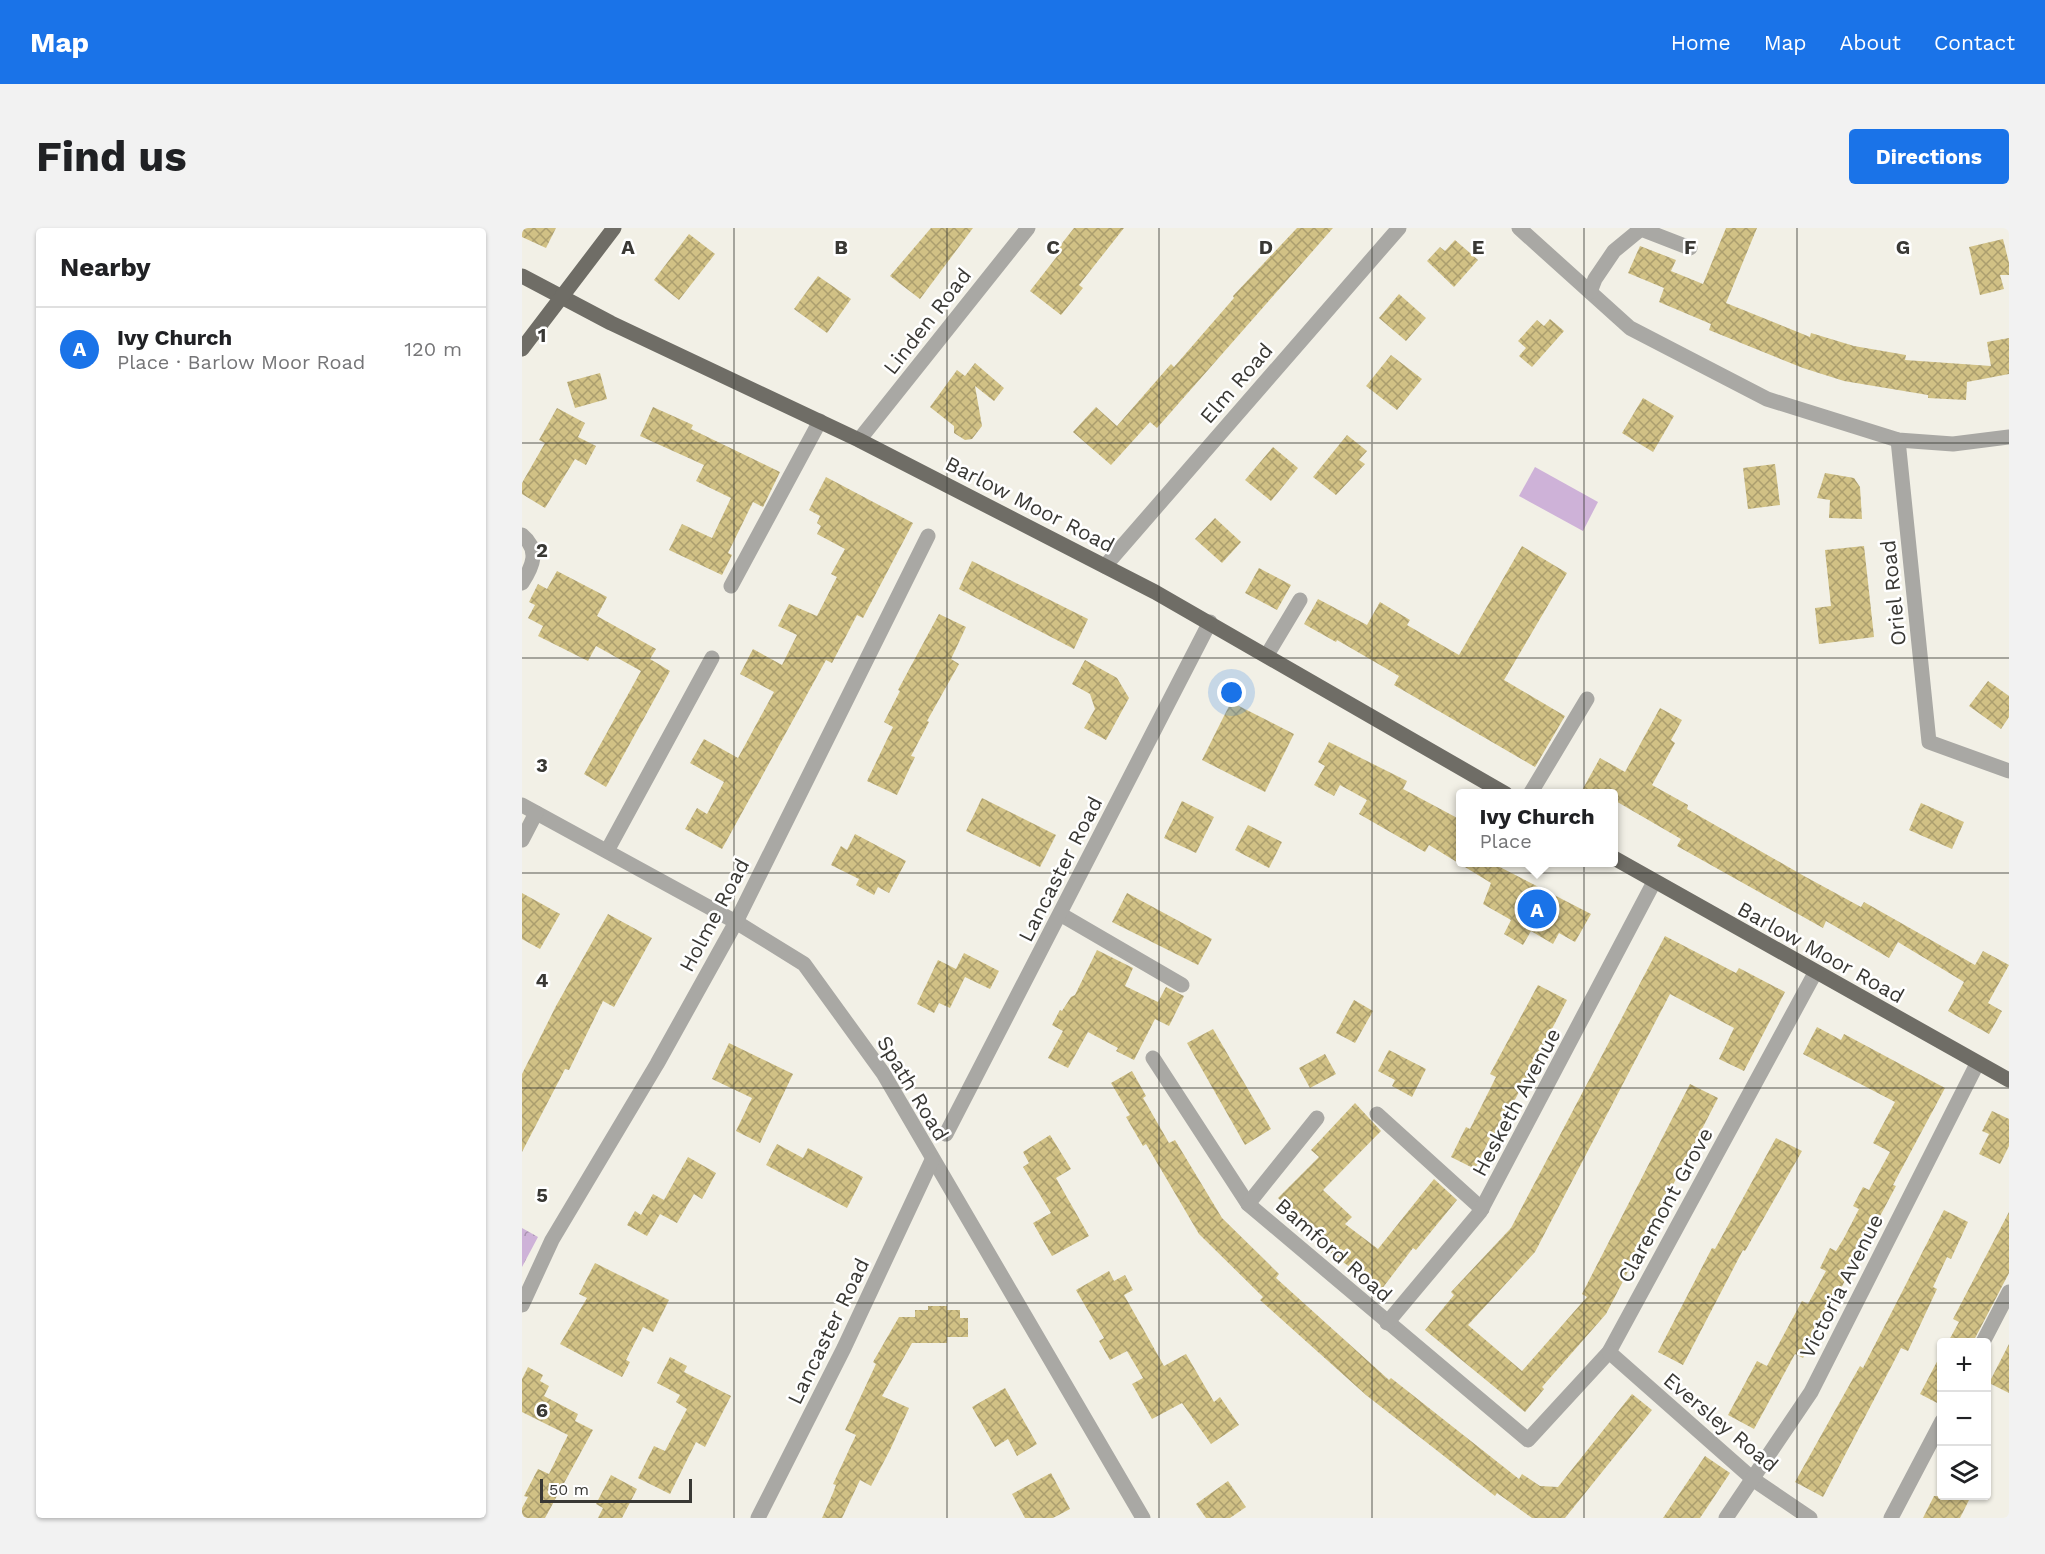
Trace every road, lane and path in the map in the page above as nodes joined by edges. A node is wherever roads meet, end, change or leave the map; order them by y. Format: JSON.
{"nodes":[{"id":1,"x":614,"y":228,"type":"edge"},
{"id":2,"x":1028,"y":228,"type":"edge"},
{"id":3,"x":1400,"y":228,"type":"edge"},
{"id":4,"x":1519,"y":228,"type":"edge"},
{"id":5,"x":1642,"y":228,"type":"edge"},
{"id":6,"x":1690,"y":248,"type":"dead end"},
{"id":7,"x":522,"y":276,"type":"edge"},
{"id":8,"x":1590,"y":292,"type":"junction"},
{"id":9,"x":561,"y":297,"type":"junction"},
{"id":10,"x":522,"y":349,"type":"edge"},
{"id":11,"x":820,"y":422,"type":"junction"},
{"id":12,"x":2009,"y":437,"type":"edge"},
{"id":13,"x":859,"y":440,"type":"junction"},
{"id":14,"x":1898,"y":440,"type":"junction"},
{"id":15,"x":522,"y":535,"type":"edge"},
{"id":16,"x":928,"y":536,"type":"dead end"},
{"id":17,"x":1105,"y":566,"type":"junction"},
{"id":18,"x":522,"y":583,"type":"edge"},
{"id":19,"x":731,"y":586,"type":"dead end"},
{"id":20,"x":1300,"y":600,"type":"dead end"},
{"id":21,"x":1210,"y":622,"type":"junction"},
{"id":22,"x":1267,"y":655,"type":"junction"},
{"id":23,"x":712,"y":658,"type":"dead end"},
{"id":24,"x":1587,"y":699,"type":"dead end"},
{"id":25,"x":2009,"y":771,"type":"edge"},
{"id":26,"x":1497,"y":789,"type":"edge"},
{"id":27,"x":1533,"y":789,"type":"edge"},
{"id":28,"x":522,"y":805,"type":"edge"},
{"id":29,"x":536,"y":813,"type":"junction"},
{"id":30,"x":522,"y":840,"type":"edge"},
{"id":31,"x":607,"y":851,"type":"junction"},
{"id":32,"x":1618,"y":860,"type":"edge"},
{"id":33,"x":1654,"y":882,"type":"junction"},
{"id":34,"x":1060,"y":914,"type":"junction"},
{"id":35,"x":736,"y":922,"type":"junction"},
{"id":36,"x":1815,"y":973,"type":"junction"},
{"id":37,"x":1182,"y":985,"type":"dead end"},
{"id":38,"x":1153,"y":1058,"type":"dead end"},
{"id":39,"x":1977,"y":1064,"type":"junction"},
{"id":40,"x":2009,"y":1080,"type":"edge"},
{"id":41,"x":1377,"y":1114,"type":"dead end"},
{"id":42,"x":1317,"y":1118,"type":"dead end"},
{"id":43,"x":946,"y":1134,"type":"dead end"},
{"id":44,"x":932,"y":1160,"type":"junction"},
{"id":45,"x":1248,"y":1204,"type":"junction"},
{"id":46,"x":1482,"y":1209,"type":"junction"},
{"id":47,"x":2009,"y":1292,"type":"edge"},
{"id":48,"x":522,"y":1305,"type":"edge"},
{"id":49,"x":1387,"y":1323,"type":"junction"},
{"id":50,"x":1985,"y":1338,"type":"edge"},
{"id":51,"x":1608,"y":1352,"type":"junction"},
{"id":52,"x":1937,"y":1429,"type":"edge"},
{"id":53,"x":1528,"y":1440,"type":"joint"},
{"id":54,"x":1754,"y":1480,"type":"junction"},
{"id":55,"x":758,"y":1518,"type":"edge"},
{"id":56,"x":1143,"y":1518,"type":"edge"},
{"id":57,"x":1726,"y":1518,"type":"edge"},
{"id":58,"x":1810,"y":1518,"type":"edge"},
{"id":59,"x":1891,"y":1518,"type":"edge"}],
"edges":[{"from":1,"to":9,"type":"main road"},
{"from":2,"to":13,"type":"street","name":"Linden Road"},
{"from":3,"to":17,"type":"street","name":"Elm Road"},
{"from":4,"to":8,"type":"street"},
{"from":5,"to":6,"type":"street"},
{"from":5,"to":8,"type":"street"},
{"from":7,"to":9,"type":"main road","name":"Barlow Moor Road"},
{"from":8,"to":14,"type":"street"},
{"from":9,"to":10,"type":"main road"},
{"from":9,"to":11,"type":"main road","name":"Barlow Moor Road"},
{"from":11,"to":13,"type":"main road","name":"Barlow Moor Road"},
{"from":11,"to":19,"type":"street"},
{"from":12,"to":14,"type":"street"},
{"from":13,"to":17,"type":"main road","name":"Barlow Moor Road"},
{"from":14,"to":25,"type":"street","name":"Oriel Road"},
{"from":15,"to":18,"type":"street"},
{"from":16,"to":35,"type":"street","name":"Holme Road"},
{"from":17,"to":21,"type":"main road","name":"Barlow Moor Road"},
{"from":20,"to":22,"type":"street"},
{"from":21,"to":22,"type":"main road","name":"Barlow Moor Road"},
{"from":21,"to":34,"type":"street","name":"Lancaster Road"},
{"from":22,"to":26,"type":"main road","name":"Barlow Moor Road"},
{"from":23,"to":31,"type":"street"},
{"from":24,"to":27,"type":"street"},
{"from":28,"to":29,"type":"street","name":"Spath Road"},
{"from":29,"to":30,"type":"street"},
{"from":29,"to":31,"type":"street","name":"Spath Road"},
{"from":31,"to":35,"type":"street","name":"Spath Road"},
{"from":32,"to":33,"type":"main road","name":"Barlow Moor Road"},
{"from":33,"to":36,"type":"main road","name":"Barlow Moor Road"},
{"from":33,"to":46,"type":"street","name":"Hesketh Avenue"},
{"from":34,"to":37,"type":"street"},
{"from":34,"to":43,"type":"street","name":"Lancaster Road"},
{"from":35,"to":44,"type":"street","name":"Spath Road"},
{"from":35,"to":48,"type":"street","name":"Holme Road"},
{"from":36,"to":39,"type":"main road","name":"Barlow Moor Road"},
{"from":36,"to":51,"type":"street","name":"Claremont Grove"},
{"from":38,"to":45,"type":"street","name":"Bamford Road"},
{"from":39,"to":40,"type":"main road","name":"Barlow Moor Road"},
{"from":39,"to":54,"type":"street","name":"Victoria Avenue"},
{"from":41,"to":46,"type":"street"},
{"from":42,"to":45,"type":"street"},
{"from":44,"to":55,"type":"street","name":"Lancaster Road"},
{"from":44,"to":56,"type":"street","name":"Spath Road"},
{"from":45,"to":49,"type":"street","name":"Bamford Road"},
{"from":46,"to":49,"type":"street","name":"Hesketh Avenue"},
{"from":47,"to":50,"type":"street"},
{"from":49,"to":53,"type":"street","name":"Bamford Road"},
{"from":51,"to":53,"type":"street","name":"Claremont Grove"},
{"from":51,"to":54,"type":"street","name":"Eversley Road"},
{"from":52,"to":59,"type":"street"},
{"from":54,"to":57,"type":"street","name":"Victoria Avenue"},
{"from":54,"to":58,"type":"street","name":"Eversley Road"}]}
